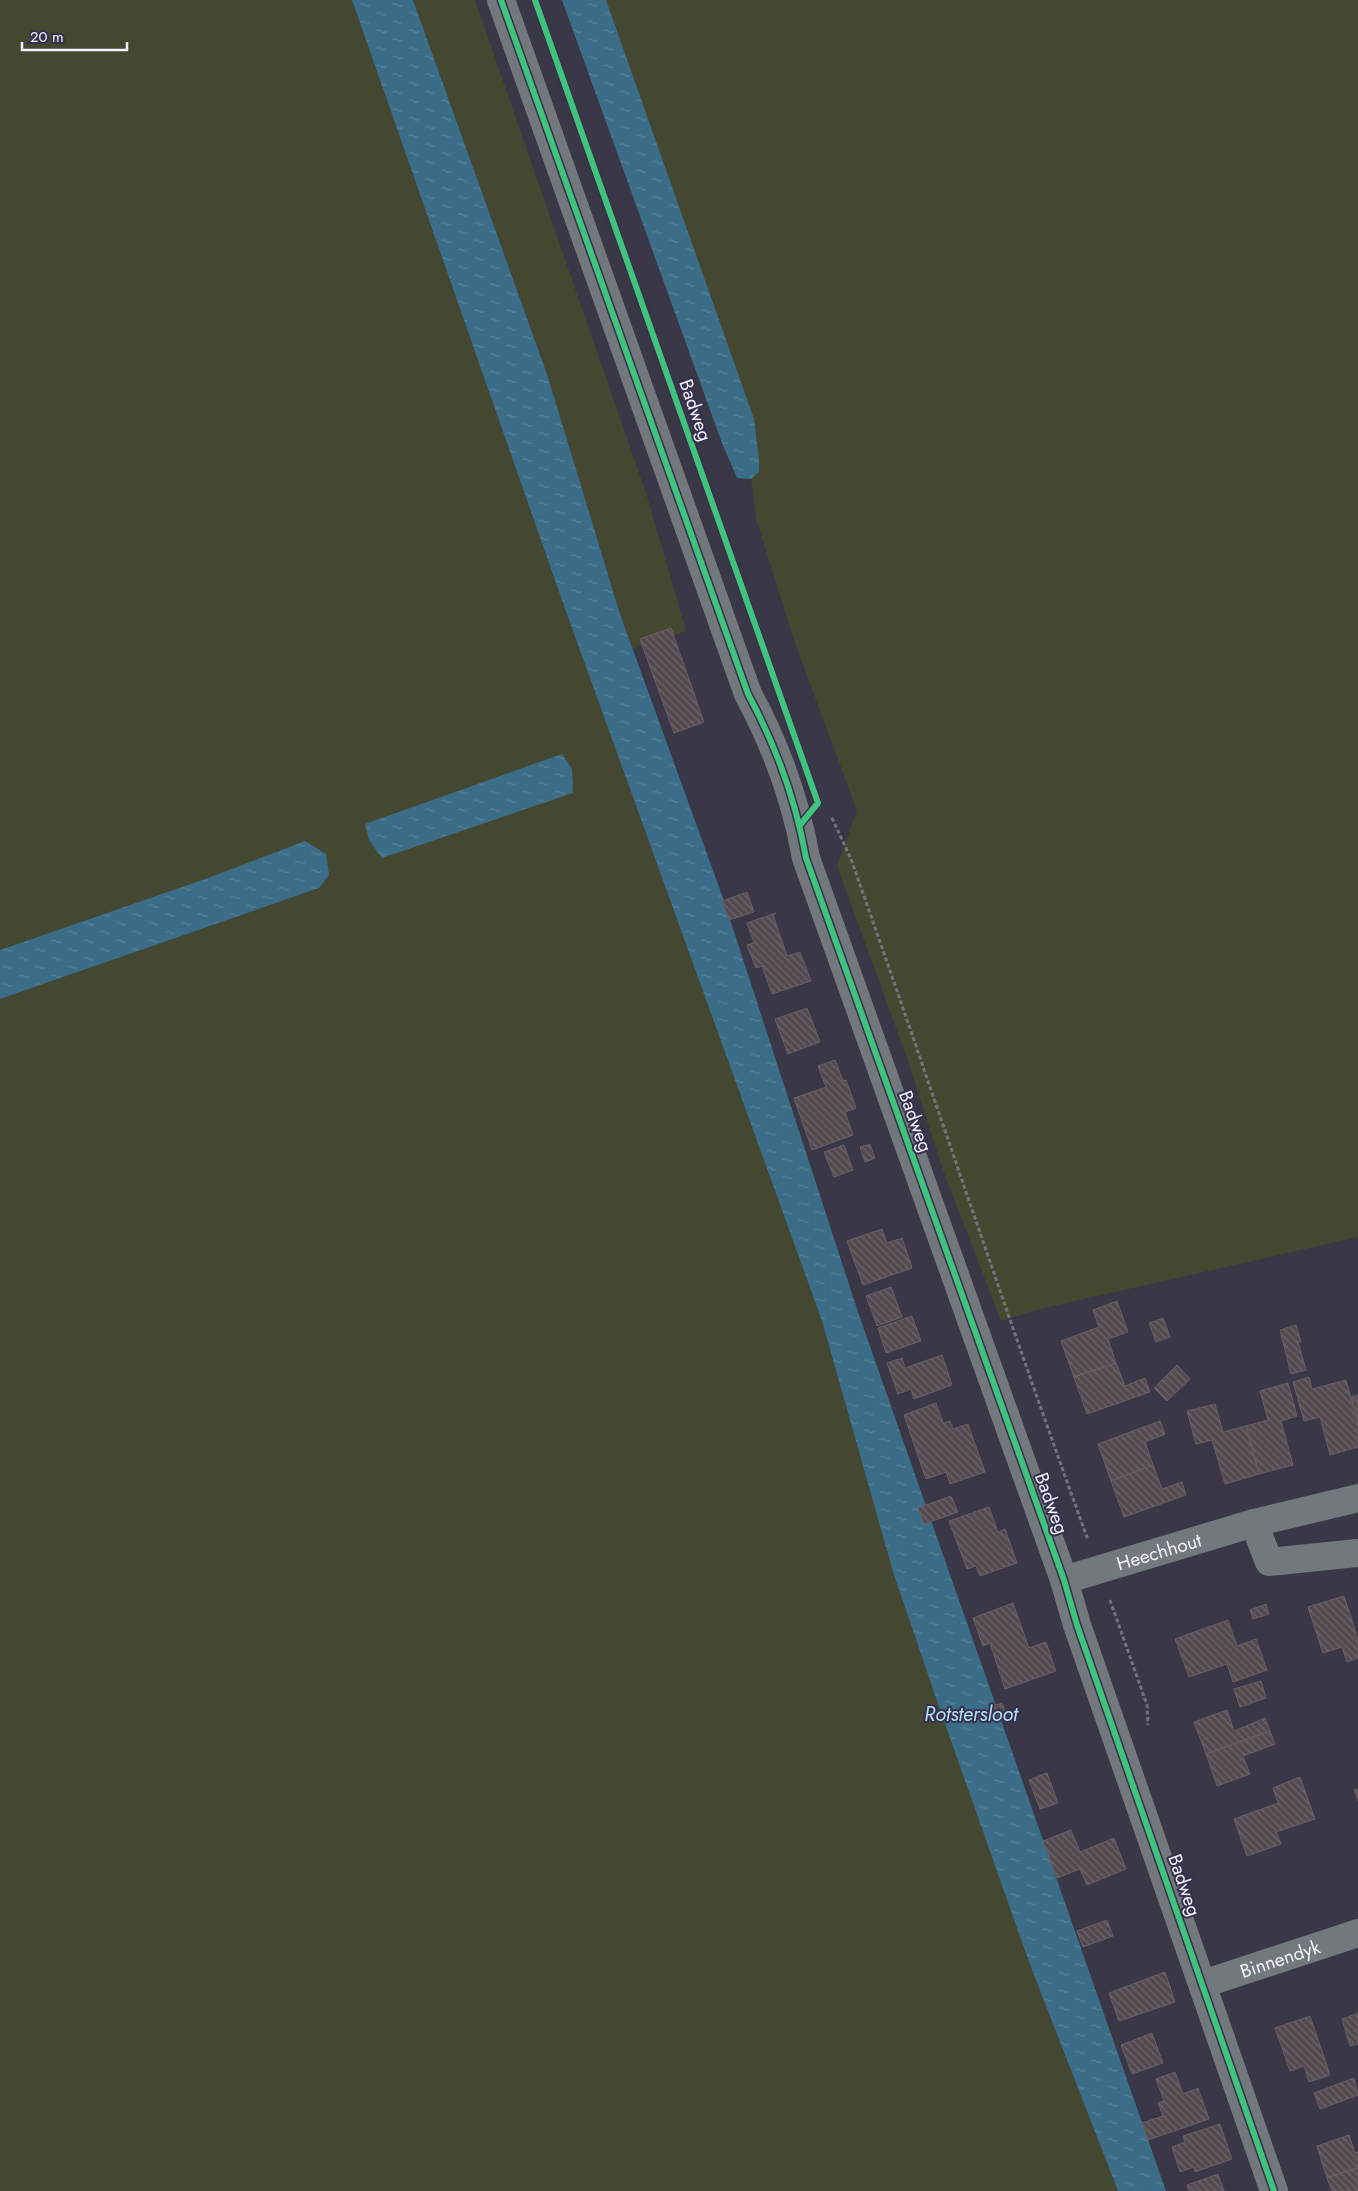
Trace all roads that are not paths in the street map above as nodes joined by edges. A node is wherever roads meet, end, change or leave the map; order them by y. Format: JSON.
{"nodes":[{"id":1,"x":501,"y":0,"type":"edge"},
{"id":2,"x":1358,"y":1498,"type":"edge"},
{"id":3,"x":1254,"y":1523,"type":"junction"},
{"id":4,"x":1358,"y":1553,"type":"edge"},
{"id":5,"x":1064,"y":1580,"type":"junction"},
{"id":6,"x":1358,"y":1933,"type":"edge"},
{"id":7,"x":1203,"y":1984,"type":"junction"},
{"id":8,"x":1274,"y":2191,"type":"edge"}],
"edges":[{"from":1,"to":5,"type":"street","name":"Badweg"},
{"from":2,"to":3,"type":"street","name":"Heechhout"},
{"from":3,"to":4,"type":"street"},
{"from":3,"to":5,"type":"street","name":"Heechhout"},
{"from":5,"to":7,"type":"street","name":"Badweg"},
{"from":6,"to":7,"type":"street","name":"Binnendyk"},
{"from":7,"to":8,"type":"street","name":"Badweg"}]}
